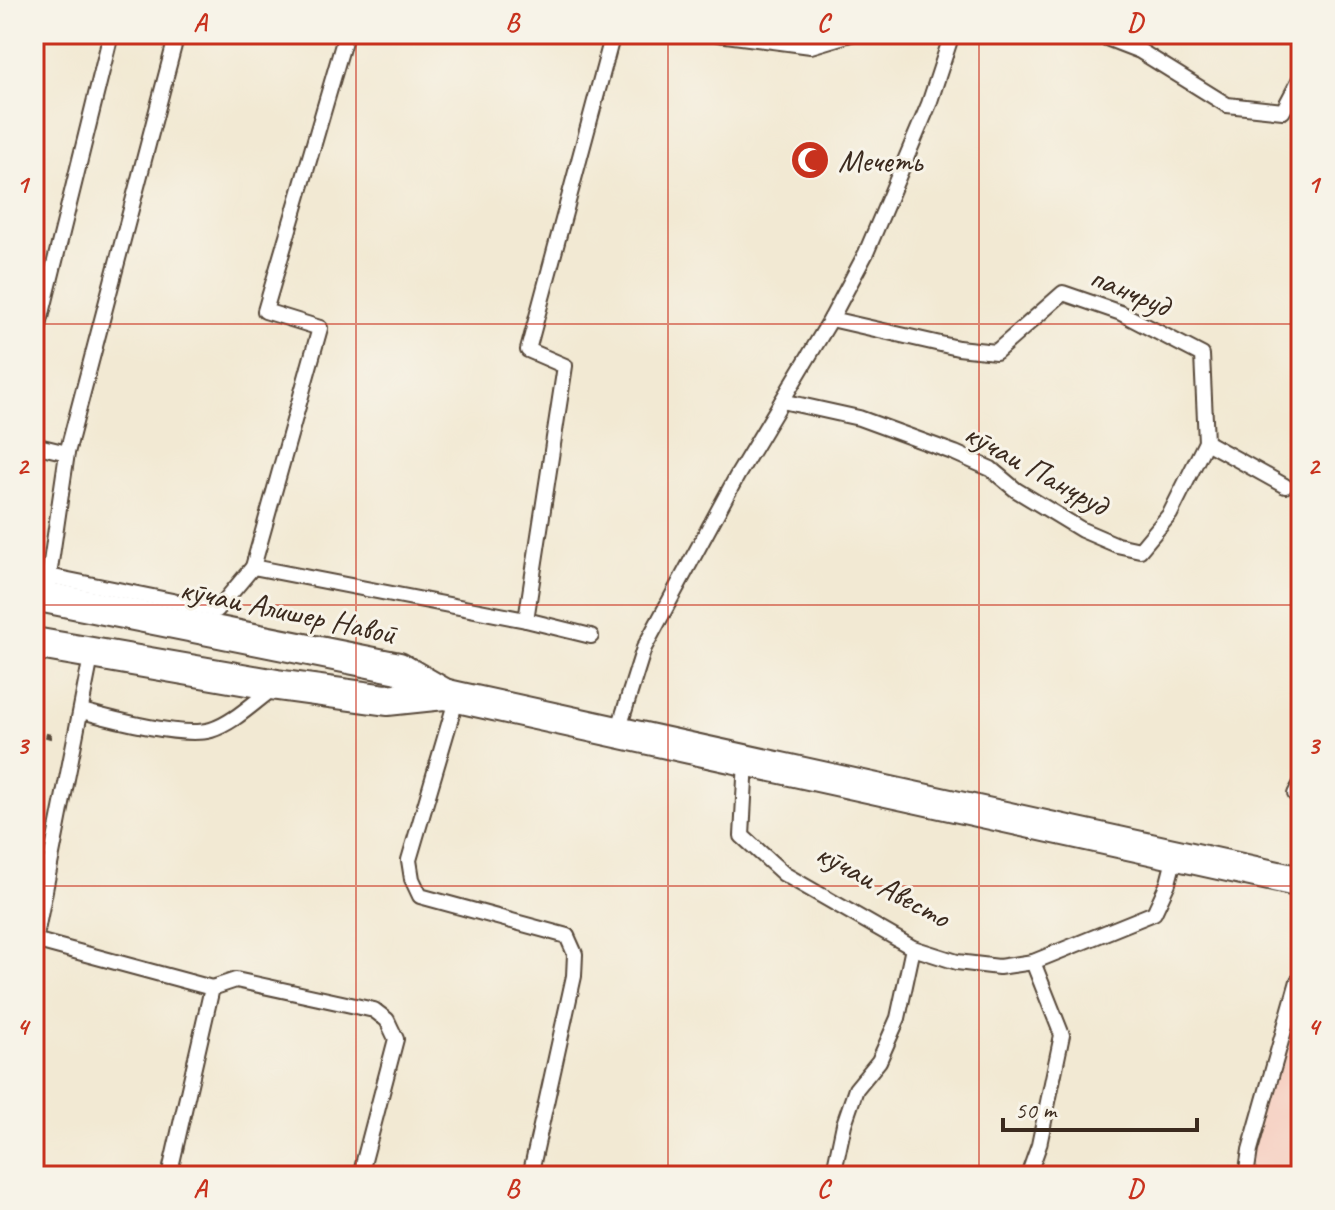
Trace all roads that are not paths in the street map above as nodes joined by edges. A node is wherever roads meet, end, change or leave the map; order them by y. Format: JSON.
{"nodes":[{"id":1,"x":111,"y":34,"type":"edge"},
{"id":2,"x":177,"y":34,"type":"edge"},
{"id":3,"x":346,"y":34,"type":"edge"},
{"id":4,"x":613,"y":34,"type":"edge"},
{"id":5,"x":718,"y":34,"type":"edge"},
{"id":6,"x":851,"y":34,"type":"edge"},
{"id":7,"x":952,"y":34,"type":"edge"},
{"id":8,"x":1096,"y":34,"type":"edge"},
{"id":9,"x":1301,"y":77,"type":"edge"},
{"id":10,"x":831,"y":319,"type":"junction"},
{"id":11,"x":34,"y":346,"type":"edge"},
{"id":12,"x":782,"y":401,"type":"junction"},
{"id":13,"x":1206,"y":442,"type":"junction"},
{"id":14,"x":34,"y":445,"type":"edge"},
{"id":15,"x":67,"y":453,"type":"junction"},
{"id":16,"x":1285,"y":486,"type":"dead end"},
{"id":17,"x":253,"y":567,"type":"junction"},
{"id":18,"x":42,"y":590,"type":"edge"},
{"id":19,"x":526,"y":620,"type":"junction"},
{"id":20,"x":591,"y":636,"type":"dead end"},
{"id":21,"x":34,"y":643,"type":"edge"},
{"id":22,"x":92,"y":652,"type":"junction"},
{"id":23,"x":277,"y":685,"type":"junction"},
{"id":24,"x":450,"y":696,"type":"junction"},
{"id":25,"x":82,"y":711,"type":"junction"},
{"id":26,"x":618,"y":731,"type":"junction"},
{"id":27,"x":746,"y":760,"type":"junction"},
{"id":28,"x":1175,"y":856,"type":"junction"},
{"id":29,"x":1301,"y":882,"type":"edge"},
{"id":30,"x":34,"y":940,"type":"edge"},
{"id":31,"x":913,"y":948,"type":"junction"},
{"id":32,"x":1033,"y":962,"type":"junction"},
{"id":33,"x":1298,"y":981,"type":"dead end"},
{"id":34,"x":212,"y":988,"type":"junction"},
{"id":35,"x":169,"y":1176,"type":"edge"},
{"id":36,"x":360,"y":1176,"type":"edge"},
{"id":37,"x":530,"y":1176,"type":"edge"},
{"id":38,"x":833,"y":1176,"type":"edge"},
{"id":39,"x":1028,"y":1176,"type":"edge"},
{"id":40,"x":1246,"y":1176,"type":"edge"}],
"edges":[{"from":1,"to":11,"type":"lane"},
{"from":2,"to":15,"type":"lane"},
{"from":3,"to":17,"type":"lane","name":"кӯчаи Алишер Навоӣ"},
{"from":4,"to":19,"type":"lane"},
{"from":5,"to":6,"type":"lane"},
{"from":7,"to":10,"type":"lane"},
{"from":8,"to":9,"type":"lane"},
{"from":10,"to":12,"type":"lane"},
{"from":10,"to":13,"type":"lane","name":"панчруд"},
{"from":12,"to":13,"type":"lane","name":"кӯчаи Панҷруд"},
{"from":12,"to":26,"type":"lane"},
{"from":13,"to":16,"type":"lane"},
{"from":14,"to":15,"type":"lane"},
{"from":15,"to":18,"type":"lane"},
{"from":17,"to":18,"type":"lane","name":"кӯчаи Алишер Навоӣ"},
{"from":17,"to":19,"type":"lane","name":"кӯчаи Алишер Навоӣ"},
{"from":18,"to":24,"type":"street","name":"кӯчаи Алишер Навоӣ"},
{"from":19,"to":20,"type":"lane","name":"кӯчаи Алишер Навоӣ"},
{"from":21,"to":22,"type":"street","name":"кӯчаи Алишер Навоӣ"},
{"from":22,"to":23,"type":"street","name":"кӯчаи Алишер Навоӣ"},
{"from":22,"to":25,"type":"lane"},
{"from":23,"to":24,"type":"street","name":"кӯчаи Алишер Навоӣ"},
{"from":23,"to":25,"type":"lane"},
{"from":24,"to":26,"type":"street"},
{"from":24,"to":37,"type":"lane"},
{"from":25,"to":30,"type":"lane"},
{"from":26,"to":27,"type":"street"},
{"from":27,"to":28,"type":"street"},
{"from":27,"to":31,"type":"lane","name":"кӯчаи Авесто"},
{"from":28,"to":29,"type":"street"},
{"from":28,"to":32,"type":"lane","name":"кӯчаи Авесто"},
{"from":30,"to":34,"type":"lane"},
{"from":31,"to":32,"type":"lane","name":"кӯчаи Авесто"},
{"from":31,"to":38,"type":"lane"},
{"from":32,"to":39,"type":"lane"},
{"from":33,"to":40,"type":"lane"},
{"from":34,"to":35,"type":"lane"},
{"from":34,"to":36,"type":"lane"}]}
